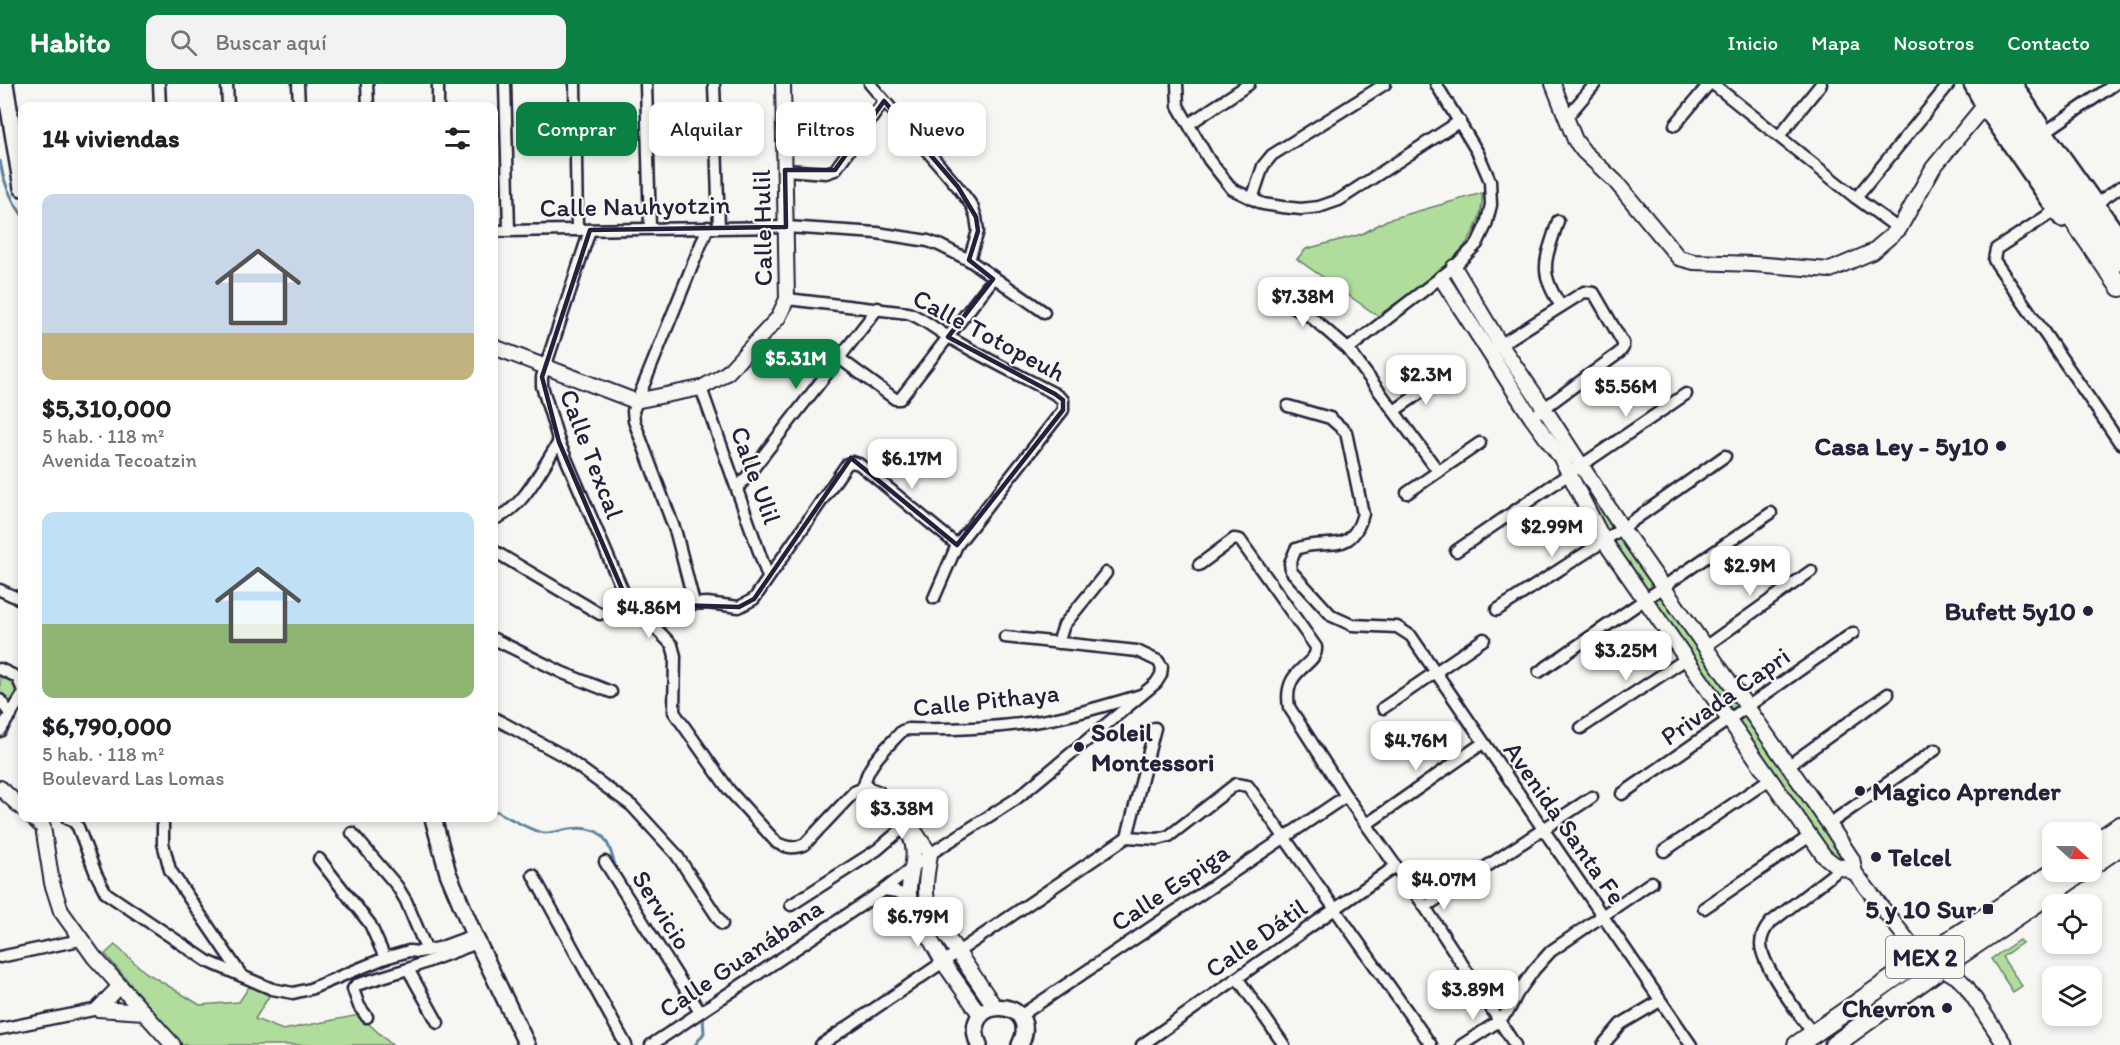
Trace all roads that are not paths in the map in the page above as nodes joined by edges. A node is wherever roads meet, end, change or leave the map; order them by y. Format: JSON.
{"nodes":[{"id":1,"x":5,"y":84,"type":"edge"},
{"id":2,"x":159,"y":84,"type":"edge"},
{"id":3,"x":227,"y":84,"type":"edge"},
{"id":4,"x":298,"y":84,"type":"edge"},
{"id":5,"x":367,"y":84,"type":"edge"},
{"id":6,"x":438,"y":84,"type":"edge"},
{"id":7,"x":505,"y":84,"type":"edge"},
{"id":8,"x":575,"y":84,"type":"edge"},
{"id":9,"x":646,"y":84,"type":"edge"},
{"id":10,"x":714,"y":84,"type":"edge"},
{"id":11,"x":783,"y":84,"type":"edge"},
{"id":12,"x":870,"y":84,"type":"edge"},
{"id":13,"x":1177,"y":84,"type":"edge"},
{"id":14,"x":1249,"y":84,"type":"edge"},
{"id":15,"x":1385,"y":84,"type":"edge"},
{"id":16,"x":1436,"y":84,"type":"edge"},
{"id":17,"x":1553,"y":84,"type":"edge"},
{"id":18,"x":1595,"y":84,"type":"edge"},
{"id":19,"x":1711,"y":84,"type":"edge"},
{"id":20,"x":1821,"y":84,"type":"edge"},
{"id":21,"x":1949,"y":84,"type":"edge"},
{"id":22,"x":1972,"y":84,"type":"edge"},
{"id":23,"x":1983,"y":84,"type":"edge"},
{"id":24,"x":1999,"y":84,"type":"edge"},
{"id":25,"x":2014,"y":84,"type":"edge"},
{"id":26,"x":2115,"y":84,"type":"edge"},
{"id":27,"x":884,"y":101,"type":"junction"},
{"id":28,"x":160,"y":102,"type":"edge"},
{"id":29,"x":228,"y":102,"type":"edge"},
{"id":30,"x":299,"y":102,"type":"edge"},
{"id":31,"x":368,"y":102,"type":"edge"},
{"id":32,"x":438,"y":102,"type":"edge"},
{"id":33,"x":1984,"y":106,"type":"junction"},
{"id":34,"x":1566,"y":118,"type":"junction"},
{"id":35,"x":1460,"y":121,"type":"junction"},
{"id":36,"x":1189,"y":124,"type":"junction"},
{"id":37,"x":1675,"y":125,"type":"dead end"},
{"id":38,"x":2045,"y":132,"type":"junction"},
{"id":39,"x":1779,"y":136,"type":"junction"},
{"id":40,"x":18,"y":164,"type":"edge"},
{"id":41,"x":785,"y":170,"type":"junction"},
{"id":42,"x":2120,"y":187,"type":"edge"},
{"id":43,"x":1857,"y":198,"type":"junction"},
{"id":44,"x":1252,"y":199,"type":"junction"},
{"id":45,"x":2096,"y":204,"type":"junction"},
{"id":46,"x":2056,"y":210,"type":"junction"},
{"id":47,"x":1558,"y":221,"type":"dead end"},
{"id":48,"x":713,"y":227,"type":"junction"},
{"id":49,"x":786,"y":227,"type":"junction"},
{"id":50,"x":650,"y":228,"type":"junction"},
{"id":51,"x":1899,"y":229,"type":"junction"},
{"id":52,"x":577,"y":230,"type":"junction"},
{"id":53,"x":590,"y":230,"type":"junction"},
{"id":54,"x":498,"y":231,"type":"edge"},
{"id":55,"x":509,"y":231,"type":"junction"},
{"id":56,"x":2120,"y":238,"type":"edge"},
{"id":57,"x":969,"y":260,"type":"junction"},
{"id":58,"x":2120,"y":261,"type":"edge"},
{"id":59,"x":1454,"y":267,"type":"junction"},
{"id":60,"x":1441,"y":278,"type":"junction"},
{"id":61,"x":993,"y":279,"type":"junction"},
{"id":62,"x":2120,"y":287,"type":"edge"},
{"id":63,"x":1270,"y":292,"type":"dead end"},
{"id":64,"x":2120,"y":295,"type":"edge"},
{"id":65,"x":787,"y":299,"type":"junction"},
{"id":66,"x":1561,"y":306,"type":"junction"},
{"id":67,"x":878,"y":308,"type":"junction"},
{"id":68,"x":1044,"y":312,"type":"dead end"},
{"id":69,"x":948,"y":337,"type":"junction"},
{"id":70,"x":498,"y":348,"type":"edge"},
{"id":71,"x":1348,"y":349,"type":"junction"},
{"id":72,"x":1495,"y":349,"type":"junction"},
{"id":73,"x":839,"y":358,"type":"junction"},
{"id":74,"x":545,"y":367,"type":"junction"},
{"id":75,"x":1443,"y":377,"type":"dead end"},
{"id":76,"x":701,"y":388,"type":"junction"},
{"id":77,"x":1686,"y":394,"type":"dead end"},
{"id":78,"x":635,"y":401,"type":"junction"},
{"id":79,"x":1288,"y":406,"type":"dead end"},
{"id":80,"x":1544,"y":408,"type":"junction"},
{"id":81,"x":1394,"y":411,"type":"junction"},
{"id":82,"x":1531,"y":417,"type":"junction"},
{"id":83,"x":2117,"y":431,"type":"edge"},
{"id":84,"x":559,"y":442,"type":"junction"},
{"id":85,"x":1480,"y":443,"type":"dead end"},
{"id":86,"x":2120,"y":443,"type":"edge"},
{"id":87,"x":1725,"y":456,"type":"dead end"},
{"id":88,"x":1583,"y":466,"type":"junction"},
{"id":89,"x":1438,"y":471,"type":"junction"},
{"id":90,"x":1570,"y":475,"type":"junction"},
{"id":91,"x":738,"y":489,"type":"junction"},
{"id":92,"x":1407,"y":493,"type":"dead end"},
{"id":93,"x":1771,"y":513,"type":"dead end"},
{"id":94,"x":498,"y":518,"type":"edge"},
{"id":95,"x":1622,"y":528,"type":"junction"},
{"id":96,"x":1604,"y":541,"type":"junction"},
{"id":97,"x":957,"y":545,"type":"junction"},
{"id":98,"x":1456,"y":551,"type":"dead end"},
{"id":99,"x":498,"y":553,"type":"edge"},
{"id":100,"x":1198,"y":565,"type":"dead end"},
{"id":101,"x":1811,"y":571,"type":"dead end"},
{"id":102,"x":1106,"y":573,"type":"dead end"},
{"id":103,"x":768,"y":577,"type":"junction"},
{"id":104,"x":1665,"y":586,"type":"junction"},
{"id":105,"x":0,"y":590,"type":"edge"},
{"id":106,"x":18,"y":598,"type":"edge"},
{"id":107,"x":934,"y":598,"type":"dead end"},
{"id":108,"x":1646,"y":599,"type":"junction"},
{"id":109,"x":694,"y":603,"type":"junction"},
{"id":110,"x":1497,"y":610,"type":"dead end"},
{"id":111,"x":600,"y":614,"type":"dead end"},
{"id":112,"x":646,"y":616,"type":"junction"},
{"id":113,"x":1852,"y":633,"type":"dead end"},
{"id":114,"x":1005,"y":638,"type":"dead end"},
{"id":115,"x":1484,"y":639,"type":"dead end"},
{"id":116,"x":498,"y":641,"type":"edge"},
{"id":117,"x":1058,"y":643,"type":"junction"},
{"id":118,"x":1706,"y":646,"type":"junction"},
{"id":119,"x":1686,"y":659,"type":"junction"},
{"id":120,"x":0,"y":669,"type":"edge"},
{"id":121,"x":1435,"y":672,"type":"junction"},
{"id":122,"x":1539,"y":672,"type":"dead end"},
{"id":123,"x":18,"y":679,"type":"edge"},
{"id":124,"x":611,"y":692,"type":"dead end"},
{"id":125,"x":1888,"y":694,"type":"dead end"},
{"id":126,"x":1142,"y":695,"type":"junction"},
{"id":127,"x":0,"y":700,"type":"edge"},
{"id":128,"x":18,"y":703,"type":"edge"},
{"id":129,"x":1383,"y":708,"type":"dead end"},
{"id":130,"x":1747,"y":708,"type":"junction"},
{"id":131,"x":11,"y":715,"type":"junction"},
{"id":132,"x":498,"y":720,"type":"edge"},
{"id":133,"x":1730,"y":720,"type":"junction"},
{"id":134,"x":1155,"y":728,"type":"dead end"},
{"id":135,"x":1581,"y":728,"type":"dead end"},
{"id":136,"x":0,"y":731,"type":"edge"},
{"id":137,"x":1482,"y":743,"type":"junction"},
{"id":138,"x":1935,"y":750,"type":"dead end"},
{"id":139,"x":1789,"y":765,"type":"junction"},
{"id":140,"x":1770,"y":779,"type":"junction"},
{"id":141,"x":0,"y":788,"type":"edge"},
{"id":142,"x":864,"y":788,"type":"junction"},
{"id":143,"x":1623,"y":794,"type":"dead end"},
{"id":144,"x":1346,"y":796,"type":"junction"},
{"id":145,"x":1592,"y":797,"type":"dead end"},
{"id":146,"x":18,"y":804,"type":"edge"},
{"id":147,"x":891,"y":810,"type":"junction"},
{"id":148,"x":42,"y":822,"type":"edge"},
{"id":149,"x":74,"y":822,"type":"edge"},
{"id":150,"x":163,"y":822,"type":"edge"},
{"id":151,"x":434,"y":822,"type":"edge"},
{"id":152,"x":1367,"y":824,"type":"junction"},
{"id":153,"x":1829,"y":824,"type":"junction"},
{"id":154,"x":2120,"y":826,"type":"edge"},
{"id":155,"x":904,"y":827,"type":"junction"},
{"id":156,"x":1544,"y":830,"type":"junction"},
{"id":157,"x":352,"y":832,"type":"dead end"},
{"id":158,"x":1810,"y":836,"type":"junction"},
{"id":159,"x":1127,"y":837,"type":"junction"},
{"id":160,"x":1286,"y":837,"type":"junction"},
{"id":161,"x":2102,"y":838,"type":"edge"},
{"id":162,"x":2120,"y":846,"type":"edge"},
{"id":163,"x":1664,"y":851,"type":"dead end"},
{"id":164,"x":930,"y":854,"type":"junction"},
{"id":165,"x":2102,"y":858,"type":"edge"},
{"id":166,"x":319,"y":859,"type":"dead end"},
{"id":167,"x":605,"y":862,"type":"dead end"},
{"id":168,"x":912,"y":867,"type":"junction"},
{"id":169,"x":1396,"y":867,"type":"junction"},
{"id":170,"x":1849,"y":867,"type":"junction"},
{"id":171,"x":533,"y":874,"type":"dead end"},
{"id":172,"x":2042,"y":880,"type":"edge"},
{"id":173,"x":1652,"y":882,"type":"dead end"},
{"id":174,"x":2067,"y":882,"type":"edge"},
{"id":175,"x":884,"y":890,"type":"junction"},
{"id":176,"x":908,"y":897,"type":"junction"},
{"id":177,"x":791,"y":905,"type":"dead end"},
{"id":178,"x":1425,"y":907,"type":"junction"},
{"id":179,"x":1704,"y":908,"type":"dead end"},
{"id":180,"x":1336,"y":910,"type":"junction"},
{"id":181,"x":1602,"y":916,"type":"junction"},
{"id":182,"x":722,"y":924,"type":"dead end"},
{"id":183,"x":476,"y":939,"type":"junction"},
{"id":184,"x":80,"y":940,"type":"junction"},
{"id":185,"x":427,"y":951,"type":"junction"},
{"id":186,"x":958,"y":952,"type":"junction"},
{"id":187,"x":0,"y":957,"type":"edge"},
{"id":188,"x":1924,"y":957,"type":"junction"},
{"id":189,"x":385,"y":958,"type":"junction"},
{"id":190,"x":944,"y":962,"type":"junction"},
{"id":191,"x":1942,"y":967,"type":"junction"},
{"id":192,"x":408,"y":969,"type":"junction"},
{"id":193,"x":242,"y":976,"type":"junction"},
{"id":194,"x":1238,"y":979,"type":"junction"},
{"id":195,"x":120,"y":986,"type":"junction"},
{"id":196,"x":1660,"y":1001,"type":"junction"},
{"id":197,"x":995,"y":1007,"type":"junction"},
{"id":198,"x":98,"y":1009,"type":"junction"},
{"id":199,"x":144,"y":1012,"type":"junction"},
{"id":200,"x":700,"y":1012,"type":"junction"},
{"id":201,"x":981,"y":1016,"type":"junction"},
{"id":202,"x":1020,"y":1016,"type":"junction"},
{"id":203,"x":367,"y":1017,"type":"dead end"},
{"id":204,"x":1499,"y":1022,"type":"junction"},
{"id":205,"x":438,"y":1023,"type":"dead end"},
{"id":206,"x":0,"y":1029,"type":"edge"},
{"id":207,"x":1813,"y":1034,"type":"junction"},
{"id":208,"x":173,"y":1045,"type":"edge"},
{"id":209,"x":527,"y":1045,"type":"edge"},
{"id":210,"x":626,"y":1045,"type":"edge"},
{"id":211,"x":651,"y":1045,"type":"edge"},
{"id":212,"x":820,"y":1045,"type":"edge"},
{"id":213,"x":979,"y":1045,"type":"edge"},
{"id":214,"x":1021,"y":1045,"type":"edge"},
{"id":215,"x":1142,"y":1045,"type":"edge"},
{"id":216,"x":1284,"y":1045,"type":"edge"},
{"id":217,"x":1431,"y":1045,"type":"edge"},
{"id":218,"x":1462,"y":1045,"type":"edge"},
{"id":219,"x":1515,"y":1045,"type":"edge"},
{"id":220,"x":1603,"y":1045,"type":"edge"},
{"id":221,"x":1691,"y":1045,"type":"edge"},
{"id":222,"x":1797,"y":1045,"type":"edge"},
{"id":223,"x":1834,"y":1045,"type":"edge"},
{"id":224,"x":2005,"y":1045,"type":"edge"}],
"edges":[{"from":1,"to":40,"type":"main road"},
{"from":2,"to":28,"type":"street"},
{"from":3,"to":29,"type":"street"},
{"from":4,"to":30,"type":"street"},
{"from":5,"to":31,"type":"street"},
{"from":6,"to":32,"type":"street"},
{"from":7,"to":55,"type":"street"},
{"from":8,"to":52,"type":"street"},
{"from":9,"to":50,"type":"street"},
{"from":10,"to":48,"type":"street"},
{"from":11,"to":41,"type":"street","name":"Calle Hulil"},
{"from":12,"to":27,"type":"street"},
{"from":13,"to":36,"type":"street"},
{"from":14,"to":36,"type":"street"},
{"from":15,"to":44,"type":"street"},
{"from":16,"to":35,"type":"street"},
{"from":17,"to":34,"type":"street"},
{"from":18,"to":34,"type":"street"},
{"from":19,"to":37,"type":"street"},
{"from":19,"to":39,"type":"street"},
{"from":20,"to":39,"type":"street"},
{"from":21,"to":43,"type":"street"},
{"from":22,"to":33,"type":"main road"},
{"from":23,"to":62,"type":"main road"},
{"from":24,"to":58,"type":"main road"},
{"from":25,"to":38,"type":"main road"},
{"from":26,"to":38,"type":"street"},
{"from":27,"to":41,"type":"street"},
{"from":27,"to":57,"type":"street"},
{"from":33,"to":46,"type":"main road"},
{"from":33,"to":51,"type":"street"},
{"from":34,"to":51,"type":"street"},
{"from":35,"to":44,"type":"street"},
{"from":35,"to":59,"type":"street"},
{"from":36,"to":44,"type":"street"},
{"from":38,"to":45,"type":"main road"},
{"from":39,"to":43,"type":"street"},
{"from":41,"to":49,"type":"street","name":"Calle Hulil"},
{"from":42,"to":45,"type":"street"},
{"from":43,"to":51,"type":"street"},
{"from":45,"to":56,"type":"main road"},
{"from":46,"to":64,"type":"main road"},
{"from":46,"to":83,"type":"street"},
{"from":47,"to":66,"type":"street"},
{"from":48,"to":49,"type":"street","name":"Calle Nauhyotzin"},
{"from":48,"to":50,"type":"street","name":"Calle Nauhyotzin"},
{"from":48,"to":78,"type":"street"},
{"from":49,"to":57,"type":"street","name":"Calle Nauhyotzin"},
{"from":49,"to":65,"type":"street","name":"Calle Hulil"},
{"from":50,"to":53,"type":"street","name":"Calle Nauhyotzin"},
{"from":52,"to":53,"type":"street","name":"Calle Nauhyotzin"},
{"from":52,"to":55,"type":"street","name":"Calle Nauhyotzin"},
{"from":53,"to":74,"type":"street","name":"Calle Texcal"},
{"from":54,"to":55,"type":"street","name":"Calle Nauhyotzin"},
{"from":57,"to":61,"type":"street","name":"Calle Nauhyotzin"},
{"from":59,"to":60,"type":"street"},
{"from":59,"to":72,"type":"street"},
{"from":60,"to":71,"type":"street"},
{"from":60,"to":72,"type":"street"},
{"from":61,"to":68,"type":"street","name":"Calle Nauhyotzin"},
{"from":61,"to":69,"type":"street"},
{"from":63,"to":71,"type":"street"},
{"from":65,"to":67,"type":"street","name":"Calle Totopeuh"},
{"from":65,"to":76,"type":"street"},
{"from":66,"to":72,"type":"street"},
{"from":66,"to":80,"type":"street"},
{"from":67,"to":69,"type":"street","name":"Calle Totopeuh"},
{"from":67,"to":73,"type":"street"},
{"from":69,"to":73,"type":"street"},
{"from":69,"to":97,"type":"street","name":"Calle Totopeuh"},
{"from":70,"to":74,"type":"street"},
{"from":71,"to":81,"type":"street"},
{"from":72,"to":80,"type":"street"},
{"from":72,"to":82,"type":"street"},
{"from":73,"to":91,"type":"street"},
{"from":74,"to":78,"type":"street"},
{"from":74,"to":84,"type":"street","name":"Calle Texcal"},
{"from":75,"to":81,"type":"street"},
{"from":76,"to":78,"type":"street"},
{"from":76,"to":91,"type":"street","name":"Calle Ulil"},
{"from":77,"to":88,"type":"street"},
{"from":78,"to":109,"type":"street"},
{"from":79,"to":121,"type":"street","name":"Avenida Santa Fe"},
{"from":80,"to":82,"type":"street"},
{"from":80,"to":88,"type":"street"},
{"from":81,"to":89,"type":"street"},
{"from":82,"to":90,"type":"street"},
{"from":83,"to":86,"type":"street"},
{"from":84,"to":94,"type":"street"},
{"from":84,"to":112,"type":"street","name":"Calle Texcal"},
{"from":85,"to":89,"type":"street"},
{"from":87,"to":95,"type":"street"},
{"from":88,"to":90,"type":"street"},
{"from":88,"to":95,"type":"street"},
{"from":89,"to":92,"type":"street"},
{"from":90,"to":96,"type":"street"},
{"from":90,"to":98,"type":"street"},
{"from":91,"to":103,"type":"street","name":"Calle Ulil"},
{"from":93,"to":104,"type":"street"},
{"from":95,"to":96,"type":"street"},
{"from":95,"to":104,"type":"street"},
{"from":96,"to":108,"type":"street"},
{"from":96,"to":110,"type":"street"},
{"from":97,"to":103,"type":"street"},
{"from":97,"to":107,"type":"street"},
{"from":99,"to":111,"type":"street"},
{"from":100,"to":144,"type":"street"},
{"from":101,"to":118,"type":"street"},
{"from":102,"to":117,"type":"street"},
{"from":103,"to":109,"type":"street"},
{"from":104,"to":108,"type":"street"},
{"from":104,"to":118,"type":"street"},
{"from":105,"to":106,"type":"street"},
{"from":108,"to":119,"type":"street"},
{"from":108,"to":122,"type":"street"},
{"from":109,"to":112,"type":"street"},
{"from":112,"to":142,"type":"street","name":"Calle Texcal"},
{"from":113,"to":130,"type":"street","name":"Privada Capri"},
{"from":114,"to":117,"type":"street","name":"Calle Guanábana"},
{"from":115,"to":121,"type":"street"},
{"from":116,"to":124,"type":"street"},
{"from":117,"to":126,"type":"street","name":"Calle Guanábana"},
{"from":118,"to":130,"type":"street"},
{"from":119,"to":133,"type":"street"},
{"from":119,"to":135,"type":"street"},
{"from":120,"to":123,"type":"street"},
{"from":121,"to":129,"type":"street"},
{"from":121,"to":137,"type":"street","name":"Avenida Santa Fe"},
{"from":125,"to":139,"type":"street"},
{"from":126,"to":142,"type":"street","name":"Calle Pithaya"},
{"from":126,"to":164,"type":"street","name":"Calle Guanábana"},
{"from":127,"to":131,"type":"street"},
{"from":128,"to":131,"type":"street"},
{"from":130,"to":133,"type":"street","name":"Privada Capri"},
{"from":130,"to":139,"type":"street"},
{"from":131,"to":136,"type":"street"},
{"from":132,"to":182,"type":"street"},
{"from":133,"to":140,"type":"street"},
{"from":133,"to":143,"type":"street","name":"Privada Capri"},
{"from":134,"to":159,"type":"street"},
{"from":137,"to":152,"type":"street"},
{"from":137,"to":156,"type":"street","name":"Avenida Santa Fe"},
{"from":138,"to":153,"type":"street"},
{"from":139,"to":153,"type":"street"},
{"from":140,"to":158,"type":"street"},
{"from":140,"to":163,"type":"street"},
{"from":141,"to":146,"type":"street"},
{"from":142,"to":147,"type":"street"},
{"from":144,"to":152,"type":"street"},
{"from":144,"to":160,"type":"street","name":"Calle Espiga"},
{"from":145,"to":156,"type":"street"},
{"from":147,"to":155,"type":"street"},
{"from":147,"to":164,"type":"street"},
{"from":148,"to":184,"type":"street"},
{"from":149,"to":193,"type":"street"},
{"from":150,"to":193,"type":"street"},
{"from":151,"to":183,"type":"main road"},
{"from":152,"to":169,"type":"street"},
{"from":153,"to":170,"type":"street"},
{"from":154,"to":161,"type":"main road"},
{"from":155,"to":168,"type":"street"},
{"from":155,"to":177,"type":"street"},
{"from":156,"to":178,"type":"street"},
{"from":156,"to":181,"type":"street","name":"Avenida Santa Fe"},
{"from":157,"to":185,"type":"street"},
{"from":158,"to":170,"type":"street"},
{"from":158,"to":179,"type":"street"},
{"from":159,"to":160,"type":"street"},
{"from":159,"to":186,"type":"street"},
{"from":160,"to":180,"type":"street"},
{"from":160,"to":202,"type":"street","name":"Calle Espiga"},
{"from":162,"to":165,"type":"main road"},
{"from":164,"to":168,"type":"street","name":"Calle Guanábana"},
{"from":164,"to":186,"type":"street"},
{"from":166,"to":189,"type":"street"},
{"from":167,"to":200,"type":"street","name":"Servicio"},
{"from":168,"to":175,"type":"street","name":"Calle Guanábana"},
{"from":168,"to":176,"type":"street"},
{"from":169,"to":178,"type":"street"},
{"from":169,"to":180,"type":"street","name":"Calle Dátil"},
{"from":170,"to":188,"type":"street"},
{"from":170,"to":207,"type":"street"},
{"from":171,"to":210,"type":"street"},
{"from":172,"to":188,"type":"main road","number":"MEX 2"},
{"from":173,"to":181,"type":"street"},
{"from":174,"to":191,"type":"main road","number":"MEX 2"},
{"from":175,"to":176,"type":"street"},
{"from":175,"to":200,"type":"street","name":"Calle Guanábana"},
{"from":176,"to":190,"type":"street"},
{"from":178,"to":204,"type":"street"},
{"from":180,"to":194,"type":"street","name":"Calle Dátil"},
{"from":180,"to":217,"type":"street"},
{"from":181,"to":196,"type":"street","name":"Avenida Santa Fe"},
{"from":181,"to":204,"type":"street"},
{"from":183,"to":185,"type":"street"},
{"from":183,"to":192,"type":"street"},
{"from":183,"to":209,"type":"main road"},
{"from":184,"to":187,"type":"street"},
{"from":184,"to":195,"type":"street"},
{"from":185,"to":189,"type":"street"},
{"from":186,"to":190,"type":"street"},
{"from":186,"to":197,"type":"street"},
{"from":188,"to":191,"type":"street"},
{"from":188,"to":207,"type":"main road","number":"MEX 2"},
{"from":189,"to":193,"type":"street"},
{"from":190,"to":201,"type":"street"},
{"from":190,"to":212,"type":"street"},
{"from":191,"to":223,"type":"main road","number":"MEX 2"},
{"from":191,"to":224,"type":"street"},
{"from":192,"to":203,"type":"street"},
{"from":192,"to":205,"type":"street"},
{"from":194,"to":215,"type":"street","name":"Calle Dátil"},
{"from":194,"to":216,"type":"street"},
{"from":195,"to":198,"type":"street"},
{"from":195,"to":199,"type":"street"},
{"from":196,"to":220,"type":"street"},
{"from":196,"to":221,"type":"street","name":"Avenida Santa Fe"},
{"from":197,"to":201,"type":"main road"},
{"from":197,"to":202,"type":"main road"},
{"from":198,"to":199,"type":"street"},
{"from":198,"to":206,"type":"street"},
{"from":199,"to":208,"type":"street"},
{"from":200,"to":211,"type":"street","name":"Calle Guanábana"},
{"from":201,"to":213,"type":"main road"},
{"from":202,"to":214,"type":"main road"},
{"from":204,"to":218,"type":"street"},
{"from":204,"to":219,"type":"street"},
{"from":207,"to":222,"type":"main road","number":"MEX 2"}]}
